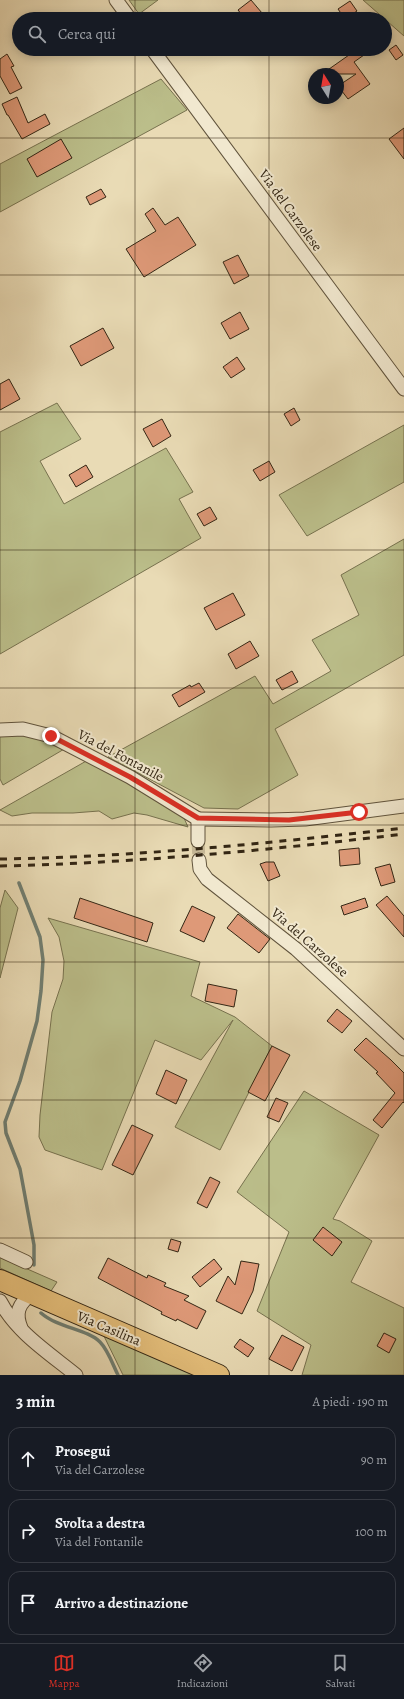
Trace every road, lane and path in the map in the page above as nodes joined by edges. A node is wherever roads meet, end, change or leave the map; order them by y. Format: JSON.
{"nodes":[{"id":1,"x":116,"y":0,"type":"edge"},
{"id":2,"x":125,"y":12,"type":"edge"},
{"id":3,"x":157,"y":56,"type":"edge"},
{"id":4,"x":404,"y":390,"type":"edge"},
{"id":5,"x":0,"y":730,"type":"edge"},
{"id":6,"x":404,"y":806,"type":"edge"},
{"id":7,"x":198,"y":818,"type":"junction"},
{"id":8,"x":198,"y":841,"type":"tunnel mouth"},
{"id":9,"x":199,"y":860,"type":"tunnel mouth"},
{"id":10,"x":404,"y":1049,"type":"edge"},
{"id":11,"x":0,"y":1250,"type":"edge"},
{"id":12,"x":26,"y":1262,"type":"dead end"},
{"id":13,"x":8,"y":1295,"type":"edge"},
{"id":14,"x":22,"y":1330,"type":"junction"},
{"id":15,"x":76,"y":1375,"type":"edge"},
{"id":16,"x":219,"y":1375,"type":"edge"}],
"edges":[{"from":1,"to":2,"type":"street"},
{"from":3,"to":4,"type":"street","name":"Via del Carzolese"},
{"from":5,"to":7,"type":"street","name":"Via del Fontanile"},
{"from":6,"to":7,"type":"street"},
{"from":7,"to":8,"type":"street"},
{"from":9,"to":10,"type":"street","name":"Via del Carzolese"},
{"from":11,"to":12,"type":"street"},
{"from":13,"to":14,"type":"street"},
{"from":13,"to":14,"type":"street"},
{"from":13,"to":16,"type":"main road","name":"Via Casilina"},
{"from":14,"to":15,"type":"street"}]}
